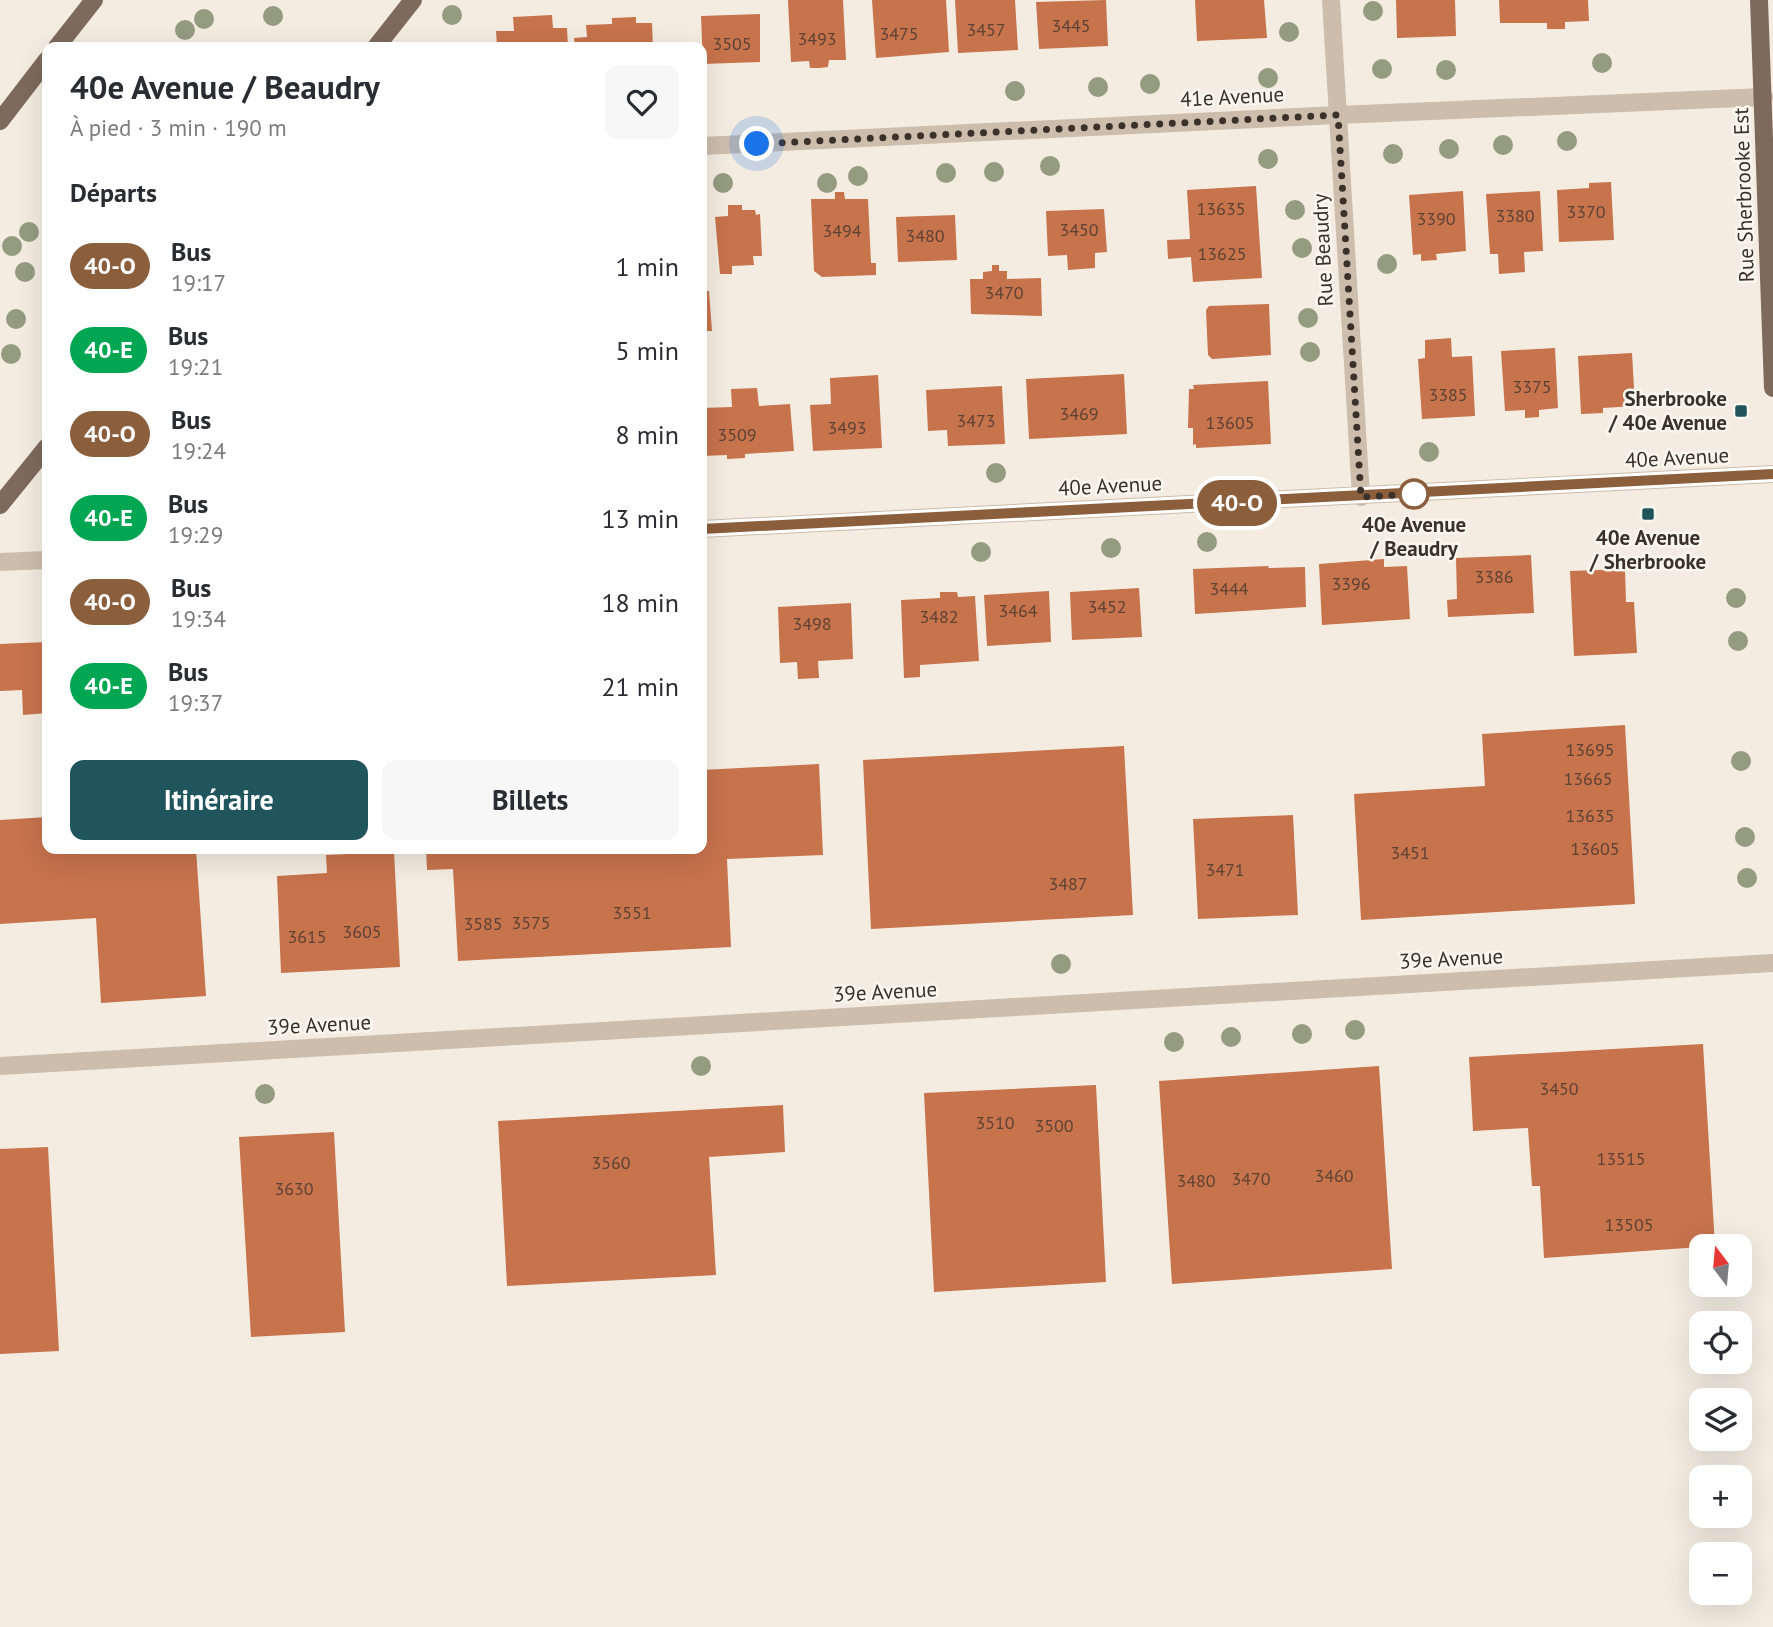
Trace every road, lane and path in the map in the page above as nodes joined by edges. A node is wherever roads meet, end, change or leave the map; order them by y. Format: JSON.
{"nodes":[{"id":1,"x":94,"y":0,"type":"edge"},
{"id":2,"x":412,"y":0,"type":"edge"},
{"id":3,"x":1331,"y":0,"type":"edge"},
{"id":4,"x":1759,"y":0,"type":"edge"},
{"id":5,"x":61,"y":42,"type":"edge"},
{"id":6,"x":380,"y":42,"type":"edge"},
{"id":7,"x":42,"y":66,"type":"edge"},
{"id":8,"x":1764,"y":97,"type":"junction"},
{"id":9,"x":1338,"y":115,"type":"junction"},
{"id":10,"x":0,"y":121,"type":"edge"},
{"id":11,"x":707,"y":146,"type":"edge"},
{"id":12,"x":1773,"y":388,"type":"edge"},
{"id":13,"x":42,"y":453,"type":"edge"},
{"id":14,"x":1773,"y":474,"type":"edge"},
{"id":15,"x":1361,"y":497,"type":"junction"},
{"id":16,"x":0,"y":505,"type":"edge"},
{"id":17,"x":707,"y":529,"type":"edge"},
{"id":18,"x":42,"y":561,"type":"edge"},
{"id":19,"x":0,"y":562,"type":"edge"},
{"id":20,"x":1773,"y":963,"type":"edge"},
{"id":21,"x":0,"y":1066,"type":"edge"}],
"edges":[{"from":1,"to":5,"type":"main road"},
{"from":2,"to":6,"type":"main road"},
{"from":3,"to":9,"type":"street","name":"Rue Beaudry"},
{"from":4,"to":8,"type":"main road","name":"Rue Sherbrooke Est"},
{"from":7,"to":10,"type":"main road"},
{"from":8,"to":9,"type":"street","name":"41e Avenue"},
{"from":8,"to":12,"type":"main road","name":"Rue Sherbrooke Est"},
{"from":9,"to":11,"type":"street","name":"41e Avenue"},
{"from":9,"to":15,"type":"street","name":"Rue Beaudry"},
{"from":13,"to":16,"type":"main road"},
{"from":14,"to":15,"type":"street","name":"40e Avenue"},
{"from":15,"to":17,"type":"street","name":"40e Avenue"},
{"from":18,"to":19,"type":"street"},
{"from":20,"to":21,"type":"street","name":"39e Avenue"}]}
